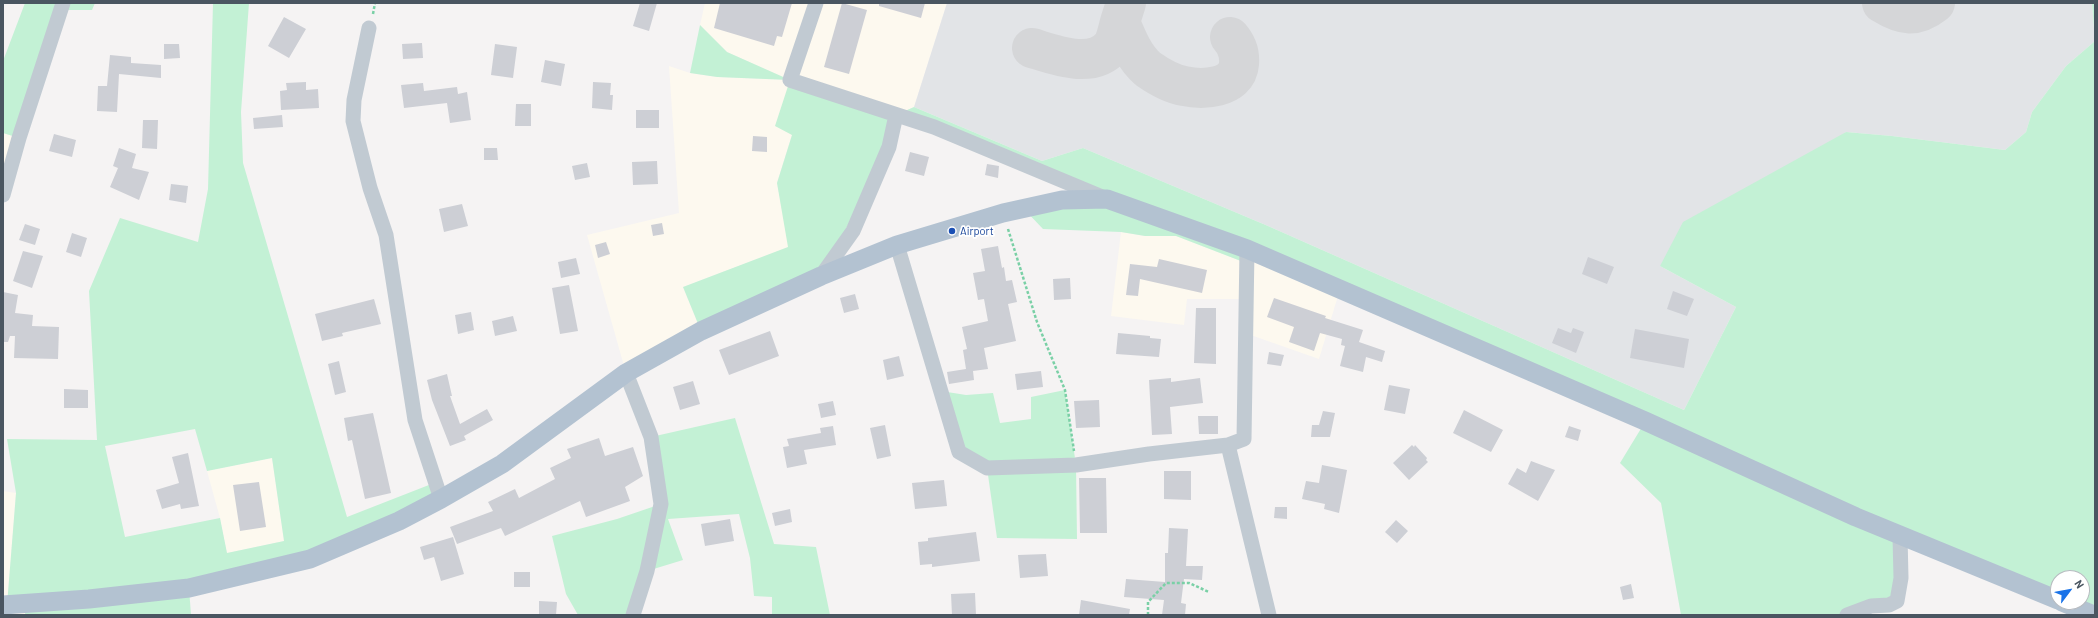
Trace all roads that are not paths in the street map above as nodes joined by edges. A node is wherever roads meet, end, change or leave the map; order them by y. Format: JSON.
{"nodes":[{"id":1,"x":63,"y":3,"type":"edge"},
{"id":2,"x":816,"y":3,"type":"edge"},
{"id":3,"x":369,"y":28,"type":"dead end"},
{"id":4,"x":896,"y":115,"type":"junction"},
{"id":5,"x":3,"y":195,"type":"edge"},
{"id":6,"x":1107,"y":199,"type":"junction"},
{"id":7,"x":897,"y":244,"type":"junction"},
{"id":8,"x":1247,"y":249,"type":"junction"},
{"id":9,"x":821,"y":276,"type":"junction"},
{"id":10,"x":626,"y":373,"type":"junction"},
{"id":11,"x":1228,"y":445,"type":"junction"},
{"id":12,"x":441,"y":499,"type":"junction"},
{"id":13,"x":1900,"y":536,"type":"junction"},
{"id":14,"x":2050,"y":597,"type":"edge"},
{"id":15,"x":3,"y":605,"type":"edge"},
{"id":16,"x":2082,"y":610,"type":"edge"},
{"id":17,"x":633,"y":615,"type":"edge"},
{"id":18,"x":1269,"y":615,"type":"edge"},
{"id":19,"x":1847,"y":615,"type":"edge"},
{"id":20,"x":2094,"y":615,"type":"edge"}],
"edges":[{"from":1,"to":5,"type":"street"},
{"from":2,"to":4,"type":"street"},
{"from":3,"to":12,"type":"street"},
{"from":4,"to":6,"type":"street"},
{"from":4,"to":9,"type":"street"},
{"from":6,"to":7,"type":"main road"},
{"from":6,"to":8,"type":"main road"},
{"from":7,"to":9,"type":"main road"},
{"from":7,"to":11,"type":"street"},
{"from":8,"to":11,"type":"street"},
{"from":8,"to":13,"type":"main road"},
{"from":9,"to":10,"type":"main road"},
{"from":10,"to":12,"type":"main road"},
{"from":10,"to":17,"type":"street"},
{"from":11,"to":18,"type":"street"},
{"from":12,"to":15,"type":"main road"},
{"from":13,"to":14,"type":"main road"},
{"from":13,"to":19,"type":"street"},
{"from":16,"to":20,"type":"main road"}]}
